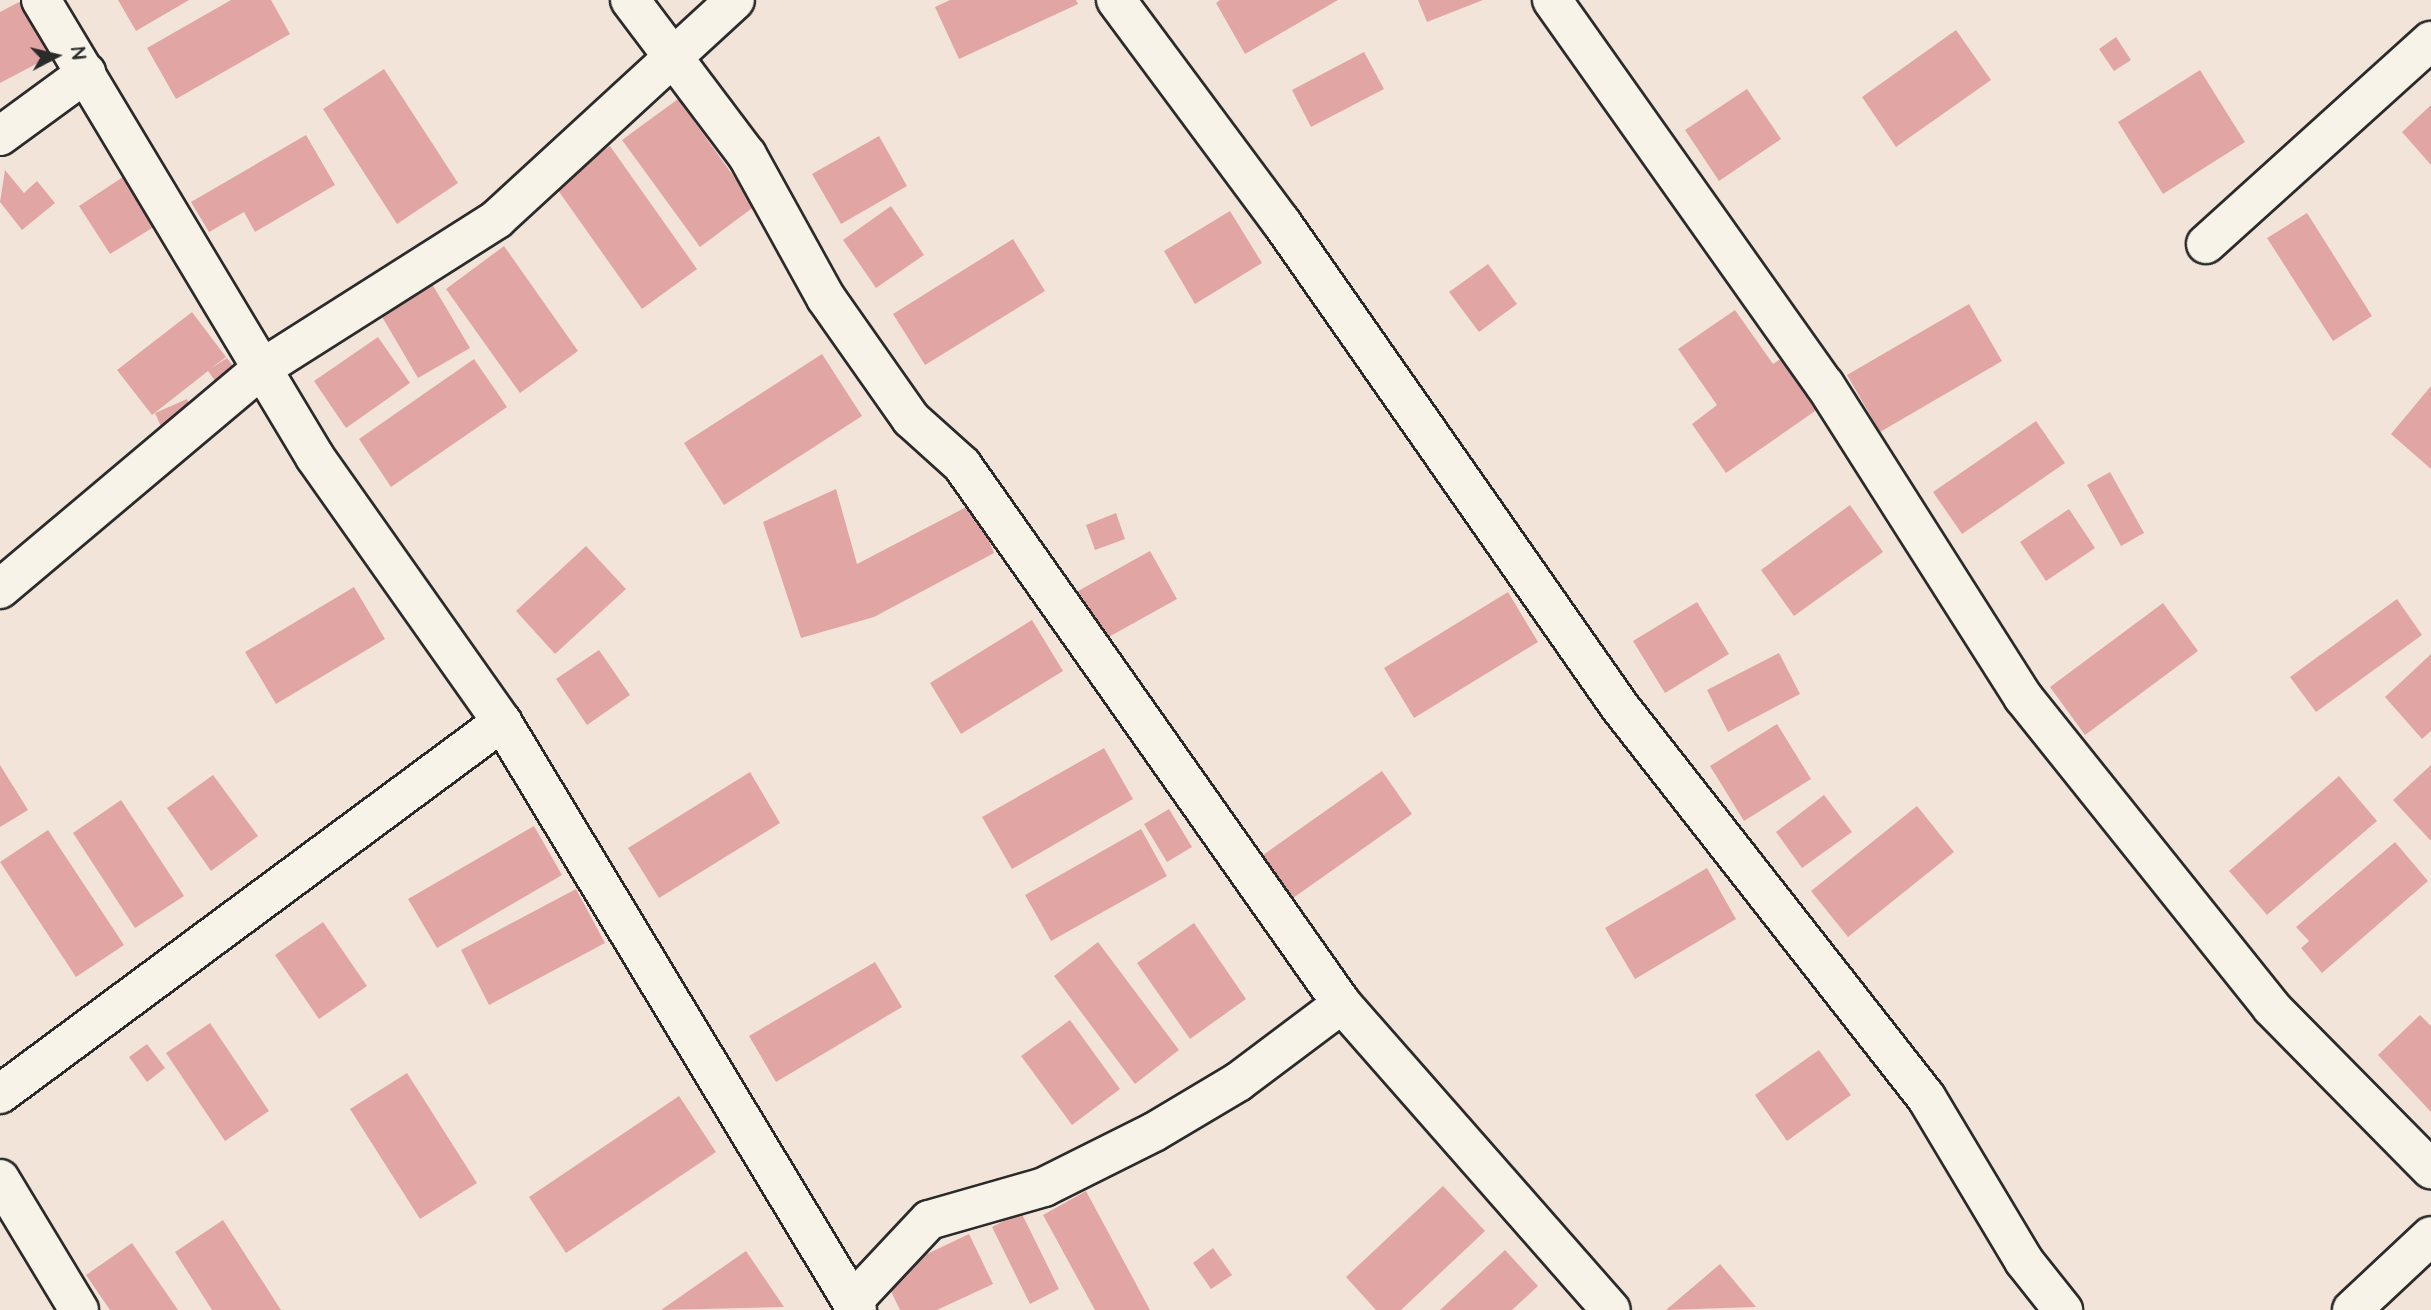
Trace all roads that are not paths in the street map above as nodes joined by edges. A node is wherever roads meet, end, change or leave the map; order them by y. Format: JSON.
{"nodes":[{"id":1,"x":41,"y":0,"type":"edge"},
{"id":2,"x":631,"y":0,"type":"edge"},
{"id":3,"x":735,"y":0,"type":"edge"},
{"id":4,"x":1116,"y":0,"type":"edge"},
{"id":5,"x":1552,"y":0,"type":"edge"},
{"id":6,"x":2431,"y":41,"type":"edge"},
{"id":7,"x":668,"y":57,"type":"junction"},
{"id":8,"x":86,"y":73,"type":"junction"},
{"id":9,"x":0,"y":136,"type":"edge"},
{"id":10,"x":2206,"y":244,"type":"dead end"},
{"id":11,"x":264,"y":367,"type":"junction"},
{"id":12,"x":0,"y":589,"type":"edge"},
{"id":13,"x":502,"y":722,"type":"junction"},
{"id":14,"x":1342,"y":1004,"type":"junction"},
{"id":15,"x":0,"y":1094,"type":"edge"},
{"id":16,"x":2431,"y":1169,"type":"edge"},
{"id":17,"x":0,"y":1179,"type":"edge"},
{"id":18,"x":2431,"y":1236,"type":"edge"},
{"id":19,"x":855,"y":1306,"type":"edge"},
{"id":20,"x":79,"y":1310,"type":"edge"},
{"id":21,"x":1611,"y":1310,"type":"edge"},
{"id":22,"x":2063,"y":1310,"type":"edge"},
{"id":23,"x":2352,"y":1310,"type":"edge"}],
"edges":[{"from":1,"to":8,"type":"street"},
{"from":2,"to":7,"type":"street"},
{"from":3,"to":7,"type":"street"},
{"from":4,"to":22,"type":"street"},
{"from":5,"to":16,"type":"street"},
{"from":6,"to":10,"type":"street"},
{"from":7,"to":11,"type":"street"},
{"from":7,"to":14,"type":"street"},
{"from":8,"to":9,"type":"street"},
{"from":8,"to":11,"type":"street"},
{"from":11,"to":12,"type":"street"},
{"from":11,"to":13,"type":"street"},
{"from":13,"to":15,"type":"street"},
{"from":13,"to":19,"type":"street"},
{"from":14,"to":19,"type":"street"},
{"from":14,"to":21,"type":"street"},
{"from":17,"to":20,"type":"street"},
{"from":18,"to":23,"type":"street"}]}
